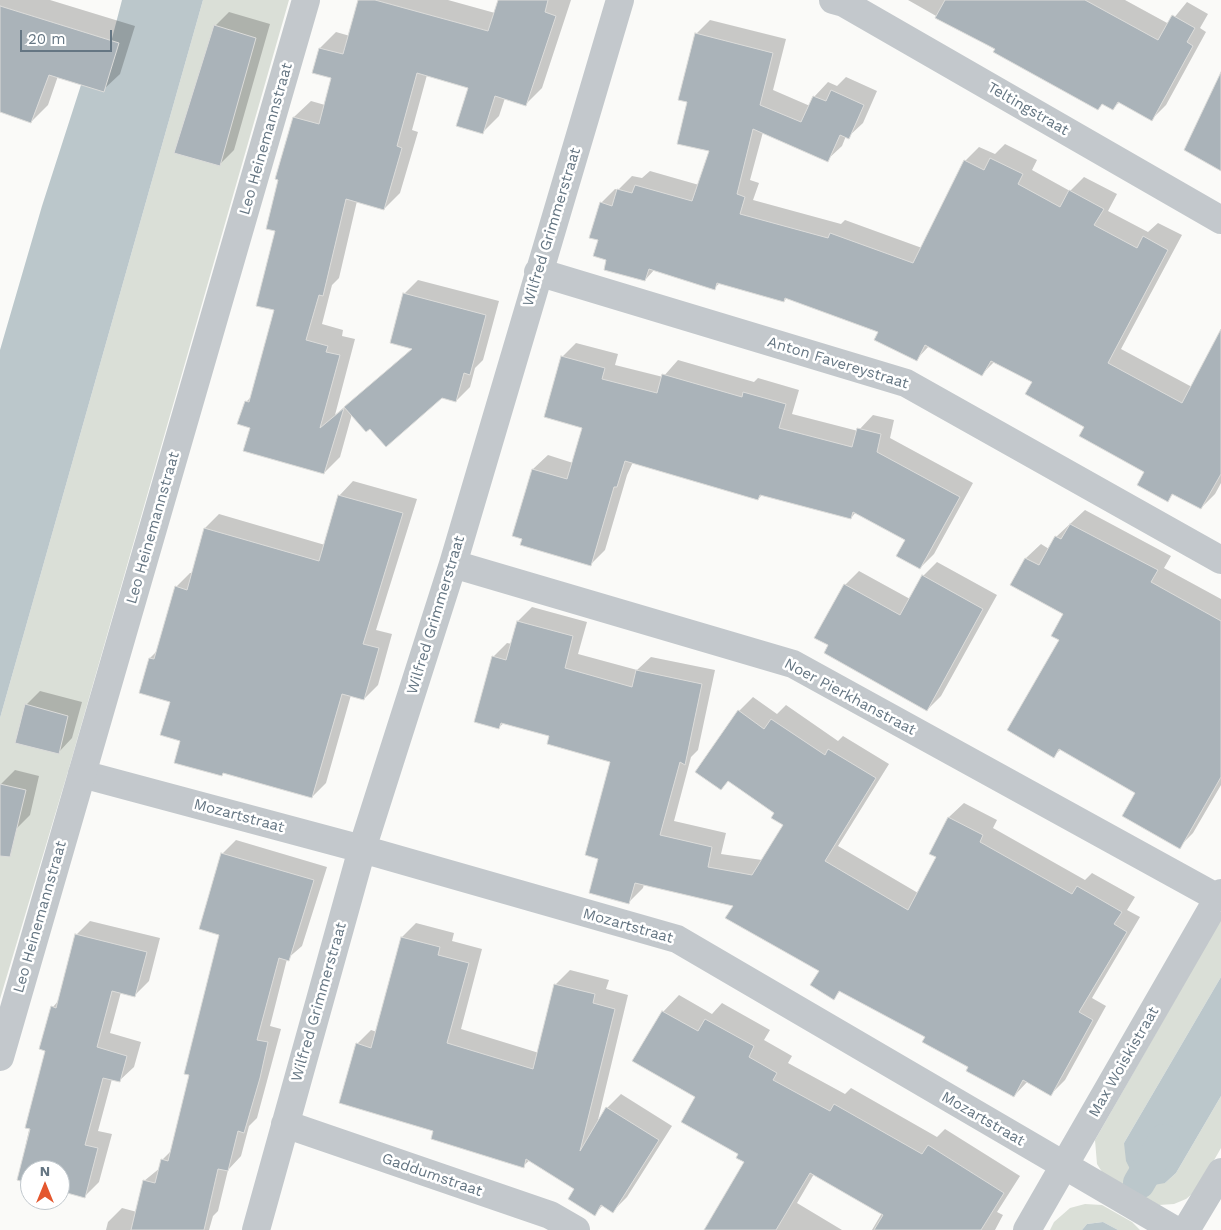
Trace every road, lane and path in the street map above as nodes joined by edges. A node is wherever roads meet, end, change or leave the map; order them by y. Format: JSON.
{"nodes":[{"id":1,"x":306,"y":0,"type":"edge"},
{"id":2,"x":620,"y":0,"type":"edge"},
{"id":3,"x":833,"y":0,"type":"edge"},
{"id":4,"x":1221,"y":220,"type":"edge"},
{"id":5,"x":538,"y":272,"type":"junction"},
{"id":6,"x":1221,"y":560,"type":"edge"},
{"id":7,"x":453,"y":564,"type":"junction"},
{"id":8,"x":82,"y":774,"type":"junction"},
{"id":9,"x":362,"y":850,"type":"junction"},
{"id":10,"x":1220,"y":896,"type":"edge"},
{"id":11,"x":0,"y":1057,"type":"edge"},
{"id":12,"x":285,"y":1124,"type":"junction"},
{"id":13,"x":1064,"y":1167,"type":"junction"},
{"id":14,"x":1221,"y":1172,"type":"edge"},
{"id":15,"x":256,"y":1230,"type":"edge"},
{"id":16,"x":576,"y":1230,"type":"edge"},
{"id":17,"x":1028,"y":1230,"type":"edge"},
{"id":18,"x":1175,"y":1230,"type":"edge"},
{"id":19,"x":1186,"y":1230,"type":"edge"}],
"edges":[{"from":1,"to":8,"type":"street","name":"Leo Heinemannstraat"},
{"from":2,"to":5,"type":"street","name":"Wilfred Grimmerstraat"},
{"from":3,"to":4,"type":"street","name":"Teltingstraat"},
{"from":5,"to":6,"type":"street","name":"Anton Favereystraat"},
{"from":5,"to":7,"type":"street","name":"Wilfred Grimmerstraat"},
{"from":7,"to":9,"type":"street","name":"Wilfred Grimmerstraat"},
{"from":7,"to":10,"type":"street","name":"Noer Pierkhanstraat"},
{"from":8,"to":9,"type":"street","name":"Mozartstraat"},
{"from":8,"to":11,"type":"street","name":"Leo Heinemannstraat"},
{"from":9,"to":12,"type":"street","name":"Wilfred Grimmerstraat"},
{"from":9,"to":13,"type":"street","name":"Mozartstraat"},
{"from":10,"to":13,"type":"street","name":"Max Woiskistraat"},
{"from":12,"to":15,"type":"street","name":"Wilfred Grimmerstraat"},
{"from":12,"to":16,"type":"street","name":"Gaddumstraat"},
{"from":13,"to":17,"type":"street","name":"Max Woiskistraat"},
{"from":13,"to":18,"type":"street","name":"Mozartstraat"},
{"from":14,"to":19,"type":"street"}]}
